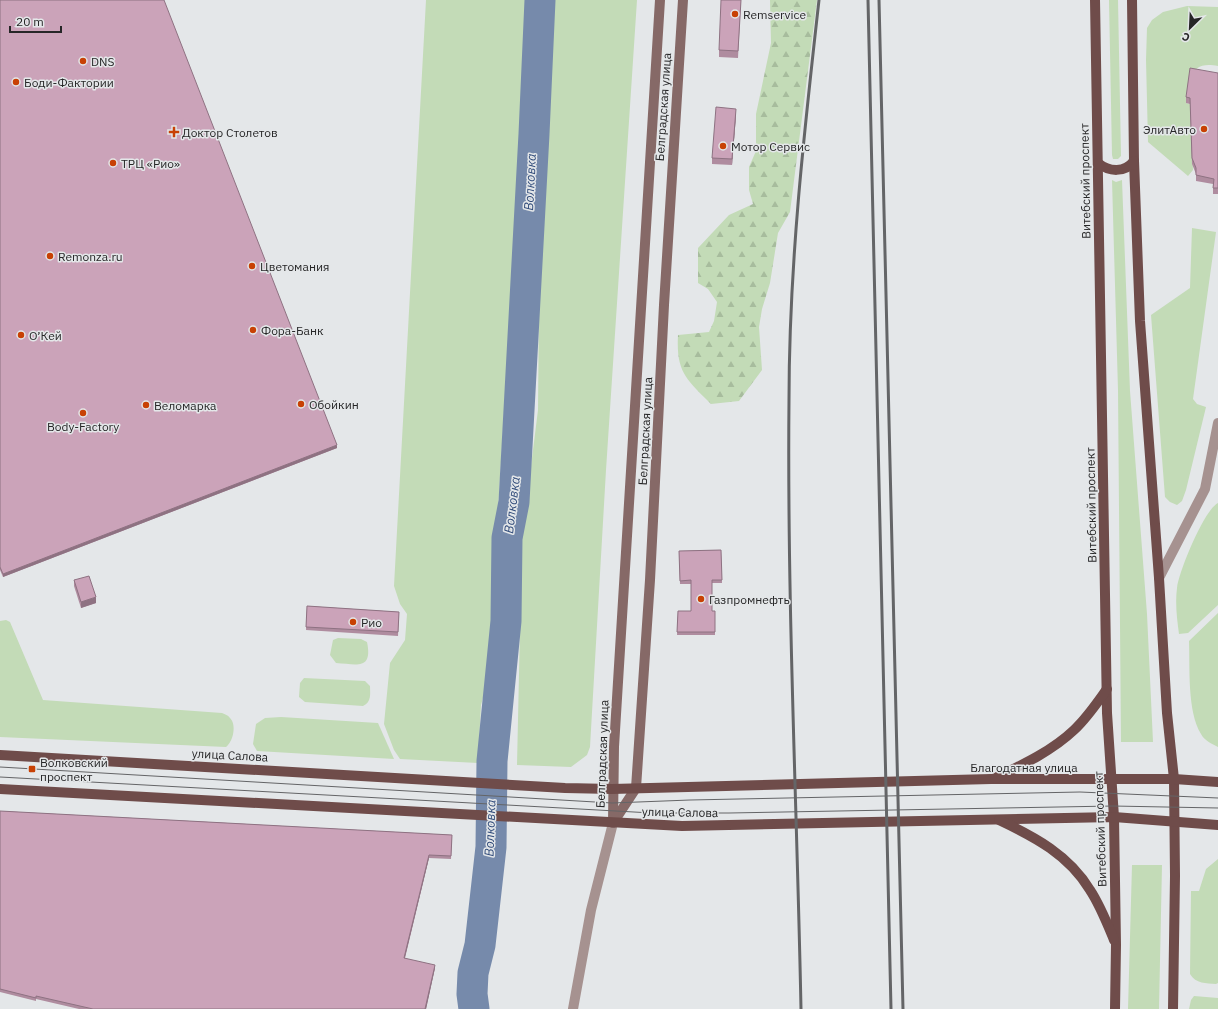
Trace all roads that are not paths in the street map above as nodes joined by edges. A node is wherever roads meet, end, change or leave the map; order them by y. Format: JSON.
{"nodes":[{"id":1,"x":660,"y":0,"type":"edge"},
{"id":2,"x":683,"y":0,"type":"edge"},
{"id":3,"x":1095,"y":0,"type":"edge"},
{"id":4,"x":1132,"y":0,"type":"edge"},
{"id":5,"x":1134,"y":161,"type":"junction"},
{"id":6,"x":1098,"y":163,"type":"junction"},
{"id":7,"x":1218,"y":423,"type":"edge"},
{"id":8,"x":1159,"y":578,"type":"junction"},
{"id":9,"x":1107,"y":689,"type":"junction"},
{"id":10,"x":0,"y":755,"type":"edge"},
{"id":11,"x":991,"y":779,"type":"junction"},
{"id":12,"x":1174,"y":779,"type":"junction"},
{"id":13,"x":1111,"y":780,"type":"junction"},
{"id":14,"x":1218,"y":782,"type":"edge"},
{"id":15,"x":831,"y":783,"type":"joint"},
{"id":16,"x":612,"y":788,"type":"junction"},
{"id":17,"x":636,"y":788,"type":"junction"},
{"id":18,"x":0,"y":789,"type":"edge"},
{"id":19,"x":1114,"y":817,"type":"junction"},
{"id":20,"x":998,"y":819,"type":"junction"},
{"id":21,"x":1174,"y":821,"type":"junction"},
{"id":22,"x":612,"y":823,"type":"junction"},
{"id":23,"x":1218,"y":825,"type":"edge"},
{"id":24,"x":1116,"y":945,"type":"junction"},
{"id":25,"x":573,"y":1009,"type":"edge"},
{"id":26,"x":1115,"y":1009,"type":"edge"},
{"id":27,"x":1173,"y":1009,"type":"edge"}],
"edges":[{"from":1,"to":16,"type":"street","name":"Белградская улица"},
{"from":2,"to":17,"type":"street","name":"Белградская улица"},
{"from":3,"to":6,"type":"main road","name":"Витебский проспект"},
{"from":4,"to":5,"type":"main road"},
{"from":5,"to":6,"type":"main road"},
{"from":5,"to":8,"type":"main road"},
{"from":6,"to":9,"type":"main road","name":"Витебский проспект"},
{"from":7,"to":8,"type":"street"},
{"from":8,"to":12,"type":"main road"},
{"from":9,"to":11,"type":"main road"},
{"from":9,"to":13,"type":"main road","name":"Витебский проспект"},
{"from":10,"to":16,"type":"main road","name":"улица Салова"},
{"from":11,"to":13,"type":"main road","name":"Благодатная улица"},
{"from":11,"to":15,"type":"main road","name":"Благодатная улица"},
{"from":12,"to":13,"type":"main road","name":"Благодатная улица"},
{"from":12,"to":14,"type":"main road","name":"Благодатная улица"},
{"from":12,"to":21,"type":"main road"},
{"from":13,"to":19,"type":"main road","name":"Витебский проспект"},
{"from":15,"to":17,"type":"main road","name":"улица Салова"},
{"from":16,"to":17,"type":"main road","name":"улица Салова"},
{"from":16,"to":22,"type":"street","name":"Белградская улица"},
{"from":17,"to":22,"type":"street","name":"Белградская улица"},
{"from":18,"to":22,"type":"main road","name":"улица Салова"},
{"from":19,"to":20,"type":"main road"},
{"from":19,"to":21,"type":"main road"},
{"from":19,"to":24,"type":"main road","name":"Витебский проспект"},
{"from":20,"to":22,"type":"main road","name":"улица Салова"},
{"from":20,"to":24,"type":"main road"},
{"from":21,"to":23,"type":"main road"},
{"from":21,"to":27,"type":"main road"},
{"from":22,"to":25,"type":"street"},
{"from":24,"to":26,"type":"main road","name":"Витебский проспект"}]}
